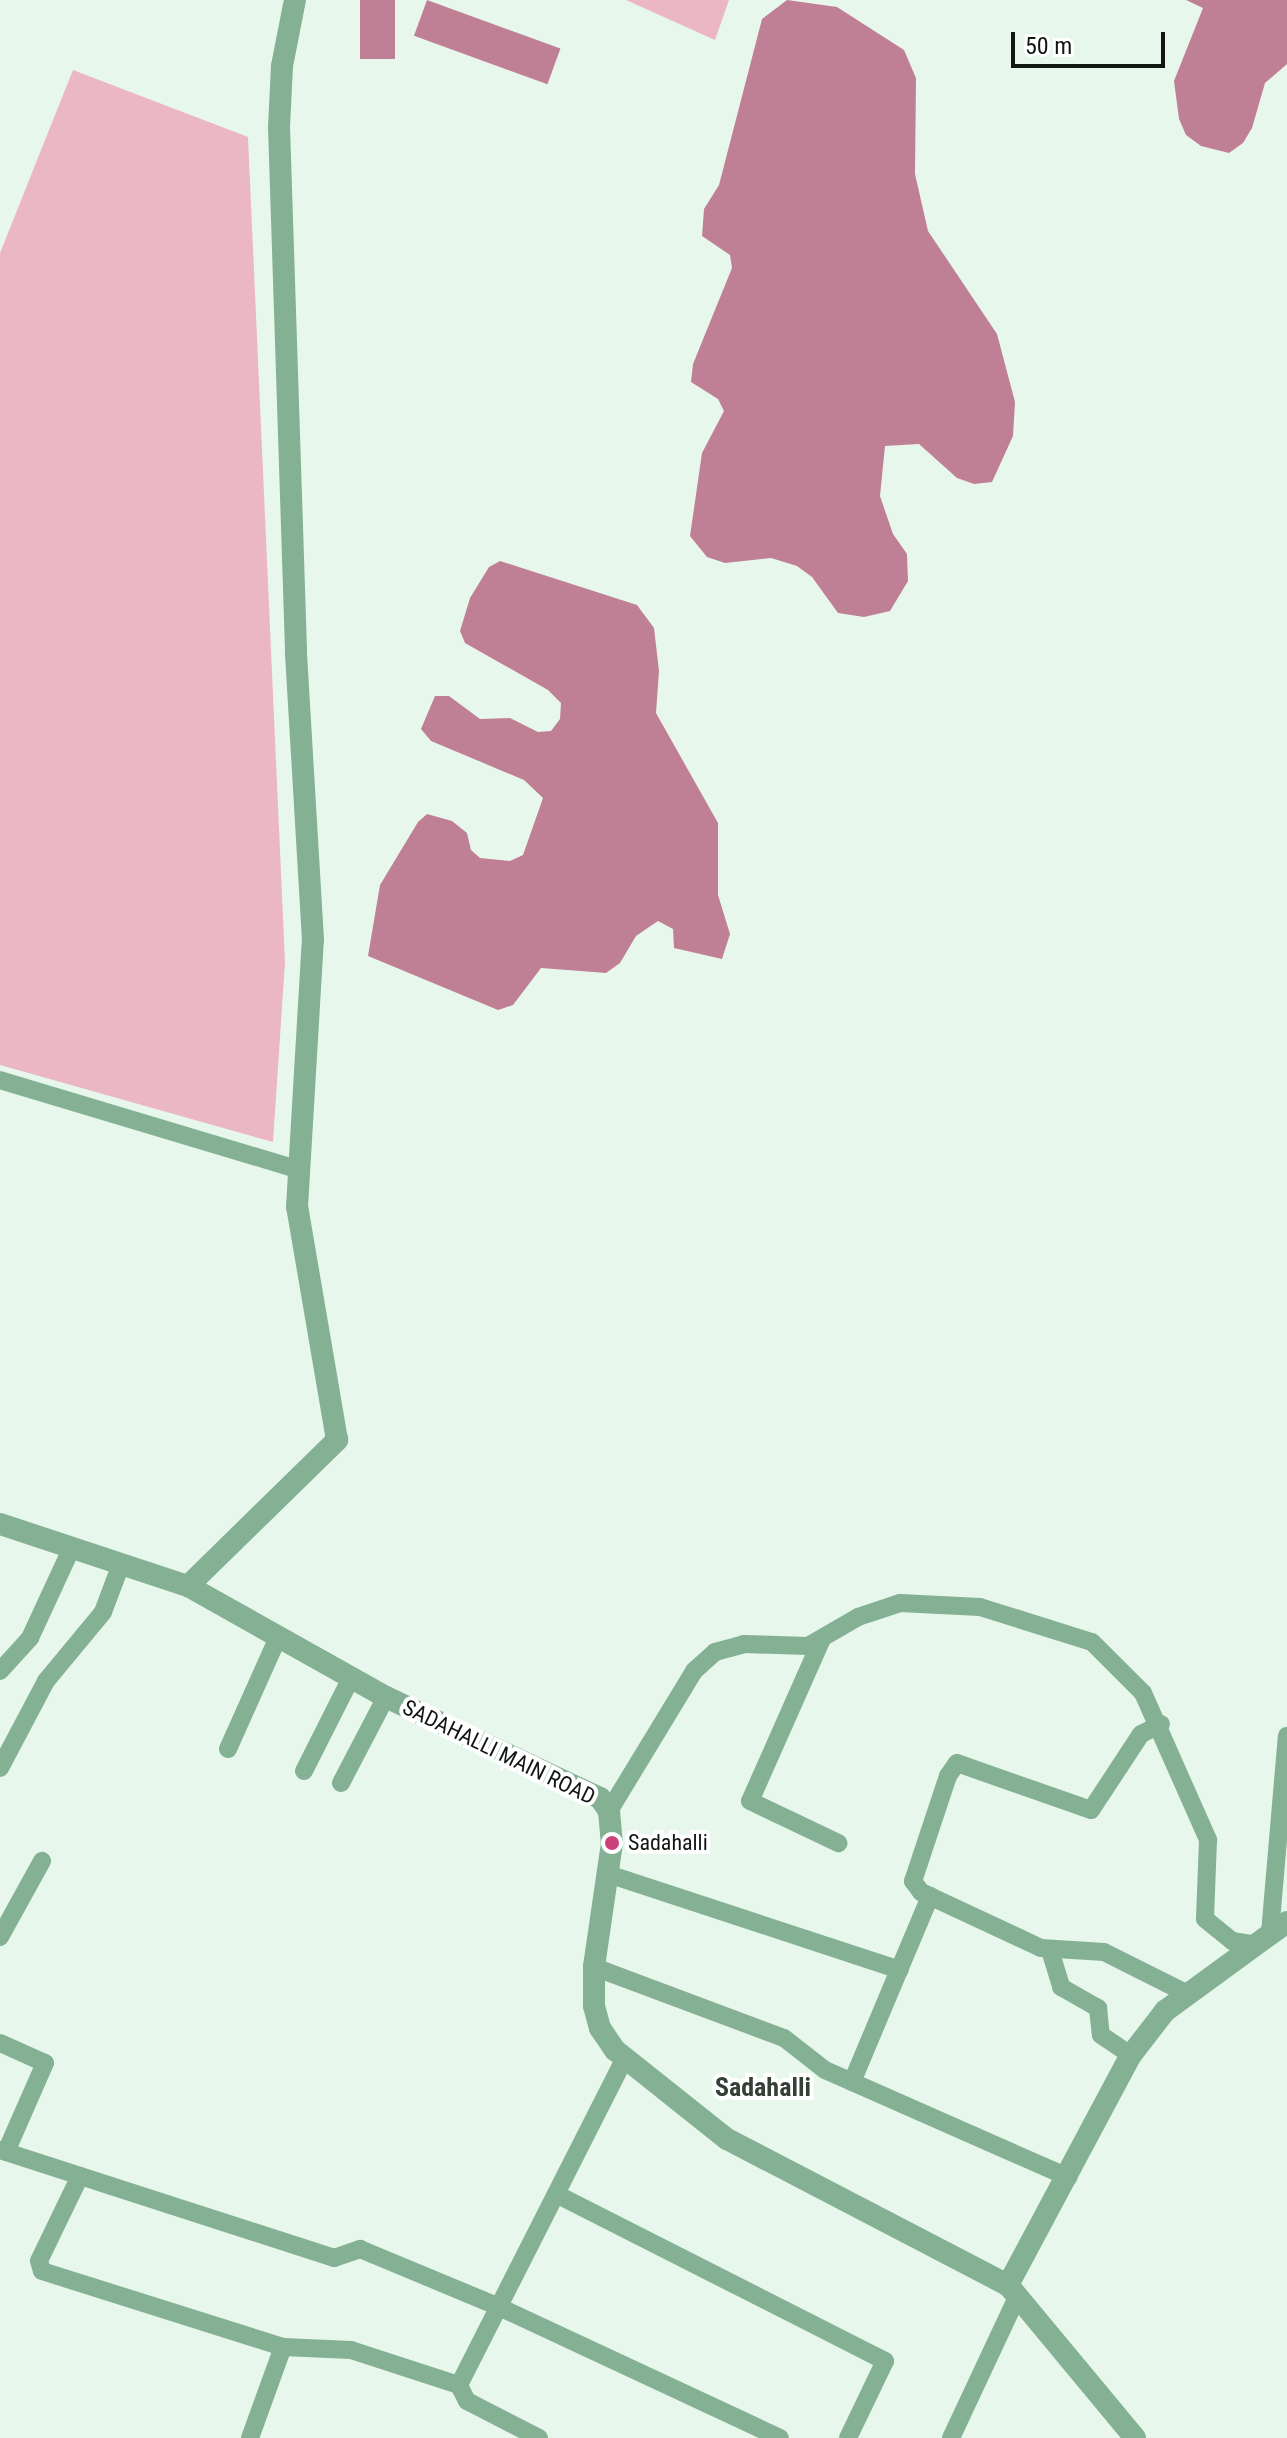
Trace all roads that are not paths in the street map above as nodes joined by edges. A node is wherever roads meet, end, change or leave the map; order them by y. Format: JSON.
{"nodes":[{"id":1,"x":295,"y":0,"type":"edge"},
{"id":2,"x":0,"y":1080,"type":"edge"},
{"id":3,"x":297,"y":1169,"type":"junction"},
{"id":4,"x":0,"y":1524,"type":"edge"},
{"id":5,"x":72,"y":1547,"type":"junction"},
{"id":6,"x":121,"y":1564,"type":"junction"},
{"id":7,"x":188,"y":1586,"type":"junction"},
{"id":8,"x":278,"y":1637,"type":"junction"},
{"id":9,"x":821,"y":1641,"type":"junction"},
{"id":10,"x":0,"y":1671,"type":"edge"},
{"id":11,"x":351,"y":1678,"type":"junction"},
{"id":12,"x":386,"y":1697,"type":"junction"},
{"id":13,"x":1161,"y":1724,"type":"junction"},
{"id":14,"x":1287,"y":1736,"type":"edge"},
{"id":15,"x":228,"y":1749,"type":"dead end"},
{"id":16,"x":0,"y":1768,"type":"edge"},
{"id":17,"x":304,"y":1771,"type":"dead end"},
{"id":18,"x":341,"y":1783,"type":"dead end"},
{"id":19,"x":609,"y":1811,"type":"junction"},
{"id":20,"x":838,"y":1843,"type":"dead end"},
{"id":21,"x":42,"y":1861,"type":"dead end"},
{"id":22,"x":608,"y":1874,"type":"junction"},
{"id":23,"x":930,"y":1896,"type":"junction"},
{"id":24,"x":1269,"y":1933,"type":"edge"},
{"id":25,"x":0,"y":1937,"type":"edge"},
{"id":26,"x":1050,"y":1950,"type":"junction"},
{"id":27,"x":594,"y":1967,"type":"junction"},
{"id":28,"x":900,"y":1970,"type":"junction"},
{"id":29,"x":1184,"y":1992,"type":"junction"},
{"id":30,"x":0,"y":2043,"type":"edge"},
{"id":31,"x":1131,"y":2055,"type":"junction"},
{"id":32,"x":624,"y":2060,"type":"junction"},
{"id":33,"x":852,"y":2082,"type":"junction"},
{"id":34,"x":3,"y":2151,"type":"edge"},
{"id":35,"x":80,"y":2176,"type":"junction"},
{"id":36,"x":1068,"y":2177,"type":"junction"},
{"id":37,"x":556,"y":2194,"type":"junction"},
{"id":38,"x":1012,"y":2291,"type":"junction"},
{"id":39,"x":497,"y":2306,"type":"junction"},
{"id":40,"x":283,"y":2347,"type":"junction"},
{"id":41,"x":459,"y":2385,"type":"junction"},
{"id":42,"x":250,"y":2438,"type":"edge"},
{"id":43,"x":539,"y":2438,"type":"edge"},
{"id":44,"x":780,"y":2438,"type":"edge"},
{"id":45,"x":848,"y":2438,"type":"edge"},
{"id":46,"x":951,"y":2438,"type":"edge"},
{"id":47,"x":1135,"y":2438,"type":"edge"}],
"edges":[{"from":1,"to":3,"type":"street"},
{"from":2,"to":3,"type":"street"},
{"from":3,"to":7,"type":"street"},
{"from":4,"to":5,"type":"street","name":"SADAHALLI MAIN ROAD"},
{"from":5,"to":6,"type":"street","name":"SADAHALLI MAIN ROAD"},
{"from":5,"to":10,"type":"street"},
{"from":6,"to":7,"type":"street","name":"SADAHALLI MAIN ROAD"},
{"from":6,"to":16,"type":"street"},
{"from":7,"to":8,"type":"street","name":"SADAHALLI MAIN ROAD"},
{"from":8,"to":11,"type":"street","name":"SADAHALLI MAIN ROAD"},
{"from":8,"to":15,"type":"street"},
{"from":9,"to":13,"type":"street"},
{"from":9,"to":19,"type":"street"},
{"from":9,"to":20,"type":"street"},
{"from":11,"to":12,"type":"street","name":"SADAHALLI MAIN ROAD"},
{"from":11,"to":17,"type":"street"},
{"from":12,"to":18,"type":"street"},
{"from":12,"to":19,"type":"street","name":"SADAHALLI MAIN ROAD"},
{"from":13,"to":23,"type":"street"},
{"from":13,"to":24,"type":"street"},
{"from":14,"to":24,"type":"street"},
{"from":19,"to":22,"type":"street","name":"SADAHALLI MAIN ROAD"},
{"from":21,"to":25,"type":"street"},
{"from":22,"to":27,"type":"street","name":"SADAHALLI MAIN ROAD"},
{"from":22,"to":28,"type":"street"},
{"from":23,"to":26,"type":"street"},
{"from":23,"to":28,"type":"street"},
{"from":24,"to":29,"type":"street"},
{"from":26,"to":29,"type":"street"},
{"from":26,"to":31,"type":"street"},
{"from":27,"to":32,"type":"street","name":"SADAHALLI MAIN ROAD"},
{"from":27,"to":33,"type":"street"},
{"from":28,"to":33,"type":"street"},
{"from":29,"to":31,"type":"street"},
{"from":30,"to":34,"type":"street"},
{"from":31,"to":36,"type":"street"},
{"from":32,"to":37,"type":"street"},
{"from":32,"to":38,"type":"street","name":"SADAHALLI MAIN ROAD"},
{"from":33,"to":36,"type":"street"},
{"from":34,"to":35,"type":"street"},
{"from":35,"to":39,"type":"street"},
{"from":35,"to":40,"type":"street"},
{"from":36,"to":38,"type":"street"},
{"from":37,"to":39,"type":"street"},
{"from":37,"to":45,"type":"street"},
{"from":38,"to":46,"type":"street"},
{"from":38,"to":47,"type":"street","name":"SADAHALLI MAIN ROAD"},
{"from":39,"to":41,"type":"street"},
{"from":39,"to":44,"type":"street"},
{"from":40,"to":41,"type":"street"},
{"from":40,"to":42,"type":"street"},
{"from":41,"to":43,"type":"street"}]}
